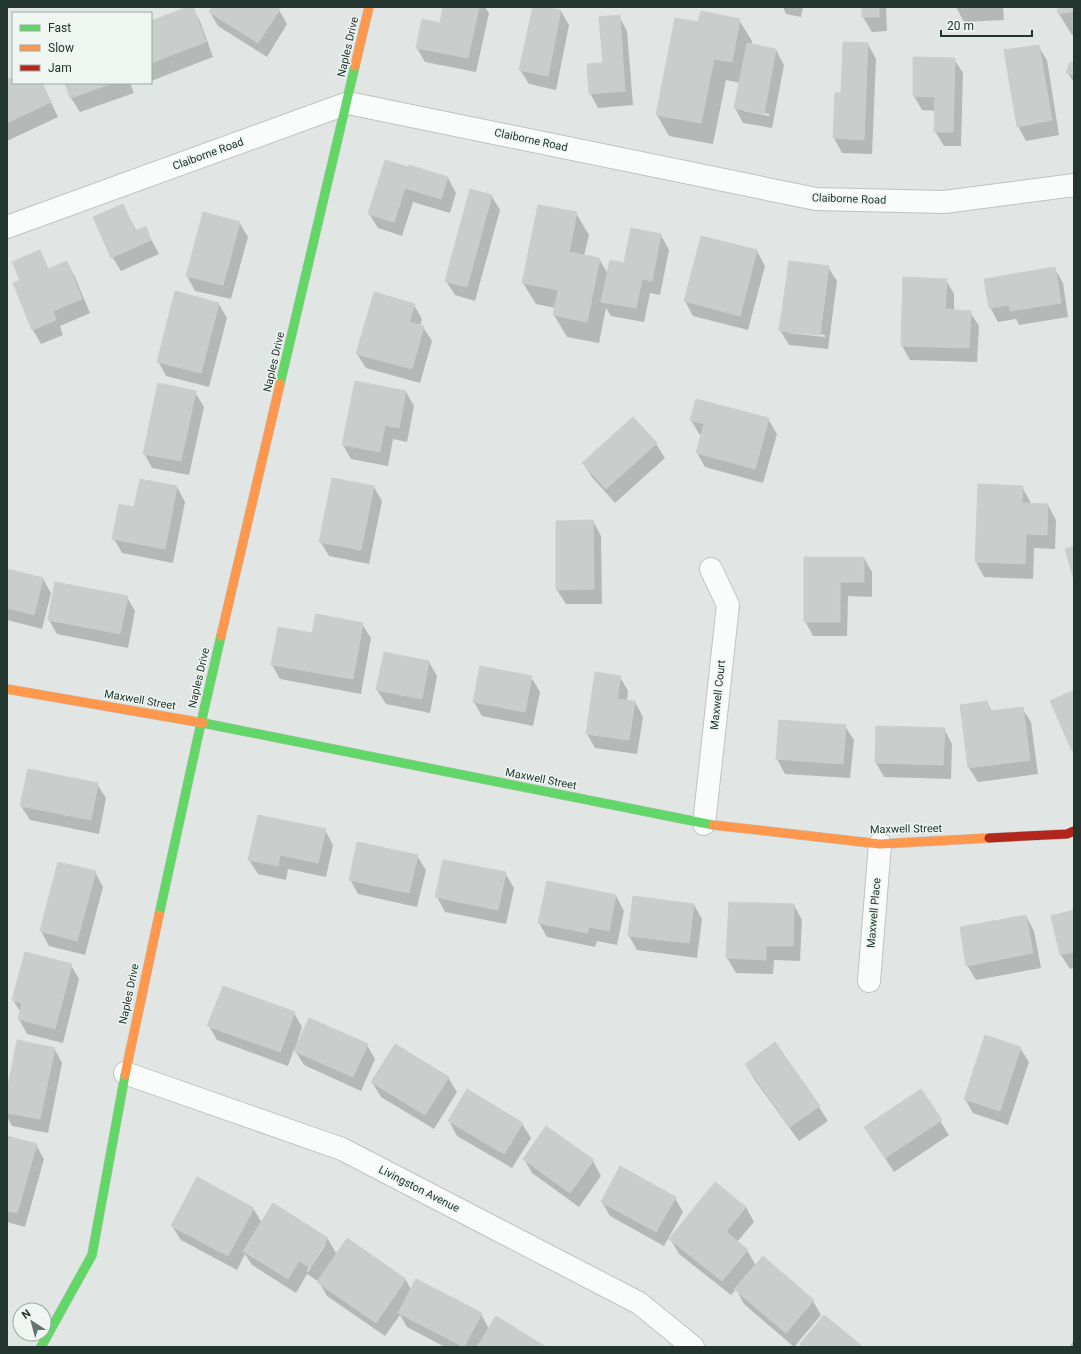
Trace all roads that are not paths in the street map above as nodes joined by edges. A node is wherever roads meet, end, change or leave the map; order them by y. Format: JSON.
{"nodes":[{"id":1,"x":369,"y":7,"type":"edge"},
{"id":2,"x":348,"y":103,"type":"junction"},
{"id":3,"x":1074,"y":185,"type":"edge"},
{"id":4,"x":7,"y":227,"type":"edge"},
{"id":5,"x":711,"y":569,"type":"dead end"},
{"id":6,"x":7,"y":689,"type":"edge"},
{"id":7,"x":201,"y":723,"type":"junction"},
{"id":8,"x":704,"y":824,"type":"junction"},
{"id":9,"x":1074,"y":831,"type":"edge"},
{"id":10,"x":880,"y":844,"type":"junction"},
{"id":11,"x":869,"y":981,"type":"dead end"},
{"id":12,"x":125,"y":1073,"type":"junction"},
{"id":13,"x":41,"y":1347,"type":"edge"},
{"id":14,"x":693,"y":1347,"type":"edge"}],
"edges":[{"from":1,"to":2,"type":"street","name":"Naples Drive"},
{"from":2,"to":3,"type":"street","name":"Claiborne Road"},
{"from":2,"to":4,"type":"street","name":"Claiborne Road"},
{"from":2,"to":7,"type":"street","name":"Naples Drive"},
{"from":5,"to":8,"type":"street","name":"Maxwell Court"},
{"from":6,"to":7,"type":"street","name":"Maxwell Street"},
{"from":7,"to":8,"type":"street","name":"Maxwell Street"},
{"from":7,"to":12,"type":"street","name":"Naples Drive"},
{"from":8,"to":10,"type":"street","name":"Maxwell Street"},
{"from":9,"to":10,"type":"street","name":"Maxwell Street"},
{"from":10,"to":11,"type":"street","name":"Maxwell Place"},
{"from":12,"to":13,"type":"street","name":"Naples Drive"},
{"from":12,"to":14,"type":"street","name":"Livingston Avenue"}]}
